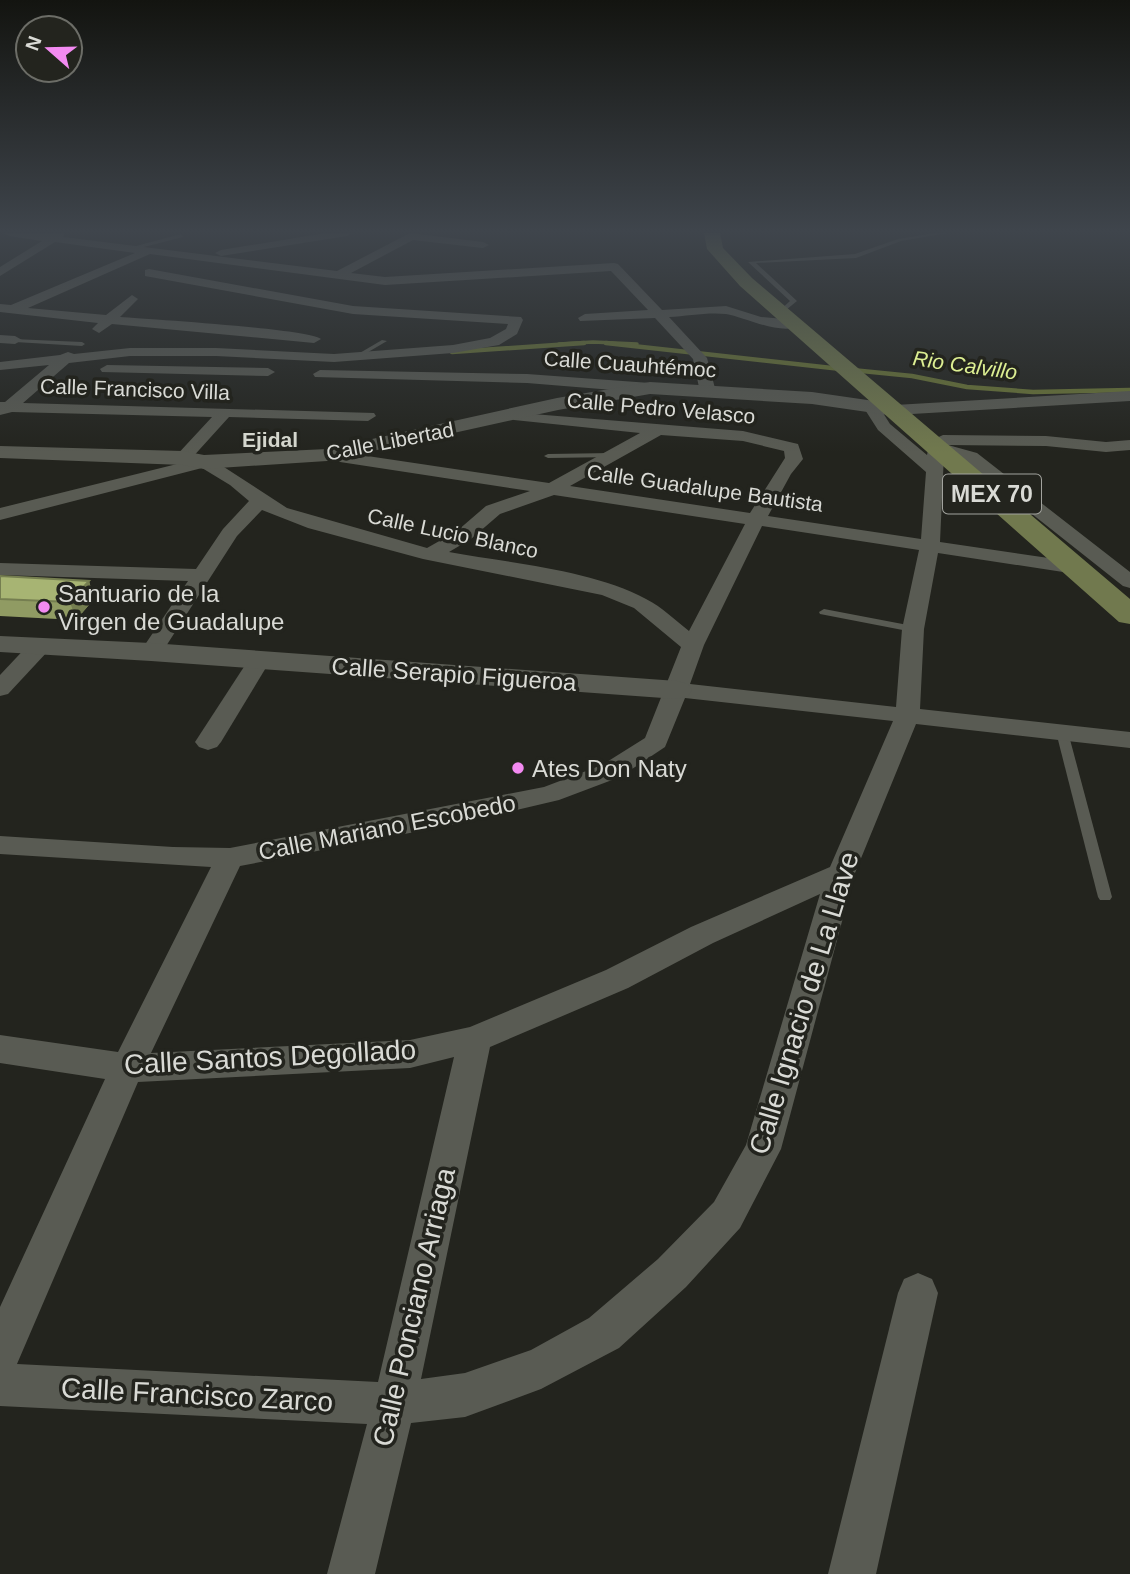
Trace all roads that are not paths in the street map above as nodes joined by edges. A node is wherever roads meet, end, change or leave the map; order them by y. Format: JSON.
{"nodes":[{"id":1,"x":123,"y":306,"type":"edge"},
{"id":2,"x":333,"y":306,"type":"edge"},
{"id":3,"x":650,"y":306,"type":"edge"},
{"id":4,"x":775,"y":306,"type":"edge"},
{"id":5,"x":792,"y":306,"type":"edge"},
{"id":6,"x":6,"y":309,"type":"edge"},
{"id":7,"x":353,"y":310,"type":"junction"},
{"id":8,"x":656,"y":313,"type":"junction"},
{"id":9,"x":585,"y":318,"type":"dead end"},
{"id":10,"x":788,"y":318,"type":"junction"},
{"id":11,"x":107,"y":322,"type":"junction"},
{"id":12,"x":324,"y":332,"type":"junction"},
{"id":13,"x":0,"y":339,"type":"edge"},
{"id":14,"x":15,"y":340,"type":"joint"},
{"id":15,"x":384,"y":341,"type":"dead end"},
{"id":16,"x":82,"y":344,"type":"junction"},
{"id":17,"x":265,"y":355,"type":"junction"},
{"id":18,"x":296,"y":356,"type":"junction"},
{"id":19,"x":68,"y":357,"type":"junction"},
{"id":20,"x":356,"y":357,"type":"junction"},
{"id":21,"x":334,"y":358,"type":"junction"},
{"id":22,"x":0,"y":367,"type":"edge"},
{"id":23,"x":55,"y":368,"type":"junction"},
{"id":24,"x":278,"y":373,"type":"dead end"},
{"id":25,"x":317,"y":374,"type":"junction"},
{"id":26,"x":650,"y":388,"type":"junction"},
{"id":27,"x":708,"y":392,"type":"junction"},
{"id":28,"x":238,"y":393,"type":"junction"},
{"id":29,"x":1130,"y":396,"type":"edge"},
{"id":30,"x":1000,"y":402,"type":"junction"},
{"id":31,"x":883,"y":407,"type":"junction"},
{"id":32,"x":3,"y":409,"type":"edge"},
{"id":33,"x":270,"y":415,"type":"junction"},
{"id":34,"x":514,"y":415,"type":"junction"},
{"id":35,"x":368,"y":416,"type":"dead end"},
{"id":36,"x":657,"y":430,"type":"junction"},
{"id":37,"x":1046,"y":441,"type":"junction"},
{"id":38,"x":1130,"y":445,"type":"edge"},
{"id":39,"x":935,"y":451,"type":"junction"},
{"id":40,"x":0,"y":452,"type":"edge"},
{"id":41,"x":327,"y":455,"type":"junction"},
{"id":42,"x":613,"y":455,"type":"junction"},
{"id":43,"x":548,"y":456,"type":"dead end"},
{"id":44,"x":793,"y":459,"type":"joint"},
{"id":45,"x":193,"y":460,"type":"junction"},
{"id":46,"x":550,"y":490,"type":"junction"},
{"id":47,"x":260,"y":501,"type":"junction"},
{"id":48,"x":0,"y":514,"type":"edge"},
{"id":49,"x":757,"y":518,"type":"junction"},
{"id":50,"x":464,"y":535,"type":"junction"},
{"id":51,"x":930,"y":544,"type":"junction"},
{"id":52,"x":430,"y":555,"type":"junction"},
{"id":53,"x":488,"y":565,"type":"junction"},
{"id":54,"x":1076,"y":568,"type":"junction"},
{"id":55,"x":0,"y":569,"type":"edge"},
{"id":56,"x":200,"y":575,"type":"junction"},
{"id":57,"x":1130,"y":582,"type":"edge"},
{"id":58,"x":824,"y":612,"type":"dead end"},
{"id":59,"x":1130,"y":615,"type":"edge"},
{"id":60,"x":912,"y":629,"type":"junction"},
{"id":61,"x":0,"y":644,"type":"edge"},
{"id":62,"x":693,"y":645,"type":"junction"},
{"id":63,"x":40,"y":646,"type":"junction"},
{"id":64,"x":151,"y":652,"type":"junction"},
{"id":65,"x":259,"y":661,"type":"junction"},
{"id":66,"x":0,"y":689,"type":"edge"},
{"id":67,"x":677,"y":690,"type":"junction"},
{"id":68,"x":907,"y":716,"type":"junction"},
{"id":69,"x":1062,"y":732,"type":"junction"},
{"id":70,"x":1130,"y":740,"type":"edge"},
{"id":71,"x":208,"y":742,"type":"dead end"},
{"id":72,"x":0,"y":845,"type":"edge"},
{"id":73,"x":230,"y":858,"type":"junction"},
{"id":74,"x":841,"y":873,"type":"junction"},
{"id":75,"x":1105,"y":897,"type":"dead end"},
{"id":76,"x":475,"y":1039,"type":"junction"},
{"id":77,"x":0,"y":1049,"type":"edge"},
{"id":78,"x":127,"y":1068,"type":"junction"},
{"id":79,"x":918,"y":1293,"type":"dead end"},
{"id":80,"x":0,"y":1354,"type":"edge"},
{"id":81,"x":0,"y":1385,"type":"edge"},
{"id":82,"x":394,"y":1404,"type":"junction"},
{"id":83,"x":351,"y":1574,"type":"edge"},
{"id":84,"x":852,"y":1574,"type":"edge"}],
"edges":[{"from":1,"to":11,"type":"street"},
{"from":2,"to":7,"type":"street"},
{"from":3,"to":8,"type":"street"},
{"from":4,"to":10,"type":"main road","number":"MEX 70"},
{"from":5,"to":10,"type":"lane"},
{"from":6,"to":11,"type":"street"},
{"from":7,"to":12,"type":"street"},
{"from":7,"to":20,"type":"street"},
{"from":8,"to":9,"type":"street"},
{"from":8,"to":10,"type":"street"},
{"from":8,"to":27,"type":"street"},
{"from":10,"to":31,"type":"main road","number":"MEX 70"},
{"from":11,"to":12,"type":"street"},
{"from":11,"to":16,"type":"street"},
{"from":12,"to":18,"type":"street"},
{"from":13,"to":14,"type":"street"},
{"from":14,"to":16,"type":"lane"},
{"from":15,"to":20,"type":"lane"},
{"from":16,"to":19,"type":"street"},
{"from":17,"to":18,"type":"street"},
{"from":17,"to":19,"type":"street"},
{"from":17,"to":28,"type":"street"},
{"from":18,"to":21,"type":"street"},
{"from":19,"to":22,"type":"street"},
{"from":19,"to":23,"type":"street"},
{"from":20,"to":21,"type":"street"},
{"from":21,"to":25,"type":"street"},
{"from":22,"to":23,"type":"street"},
{"from":23,"to":28,"type":"street"},
{"from":23,"to":32,"type":"street"},
{"from":24,"to":28,"type":"street"},
{"from":25,"to":26,"type":"street","name":"Calle Cuauhtémoc"},
{"from":25,"to":33,"type":"street"},
{"from":26,"to":27,"type":"street","name":"Calle Cuauhtémoc"},
{"from":26,"to":34,"type":"street","name":"Calle Libertad"},
{"from":27,"to":31,"type":"street","name":"Calle Cuauhtémoc"},
{"from":28,"to":32,"type":"street","name":"Calle Francisco Villa"},
{"from":28,"to":33,"type":"street","name":"Calle Francisco Villa"},
{"from":28,"to":45,"type":"street"},
{"from":29,"to":30,"type":"street","name":"Calle Cuauhtémoc"},
{"from":30,"to":31,"type":"street","name":"Calle Cuauhtémoc"},
{"from":30,"to":37,"type":"street"},
{"from":31,"to":39,"type":"main road","number":"MEX 70"},
{"from":33,"to":35,"type":"street","name":"Calle Francisco Villa"},
{"from":34,"to":36,"type":"street","name":"Calle Pedro Velasco"},
{"from":34,"to":41,"type":"street","name":"Calle Libertad"},
{"from":36,"to":42,"type":"street"},
{"from":36,"to":44,"type":"street","name":"Calle Pedro Velasco"},
{"from":37,"to":38,"type":"street"},
{"from":37,"to":39,"type":"street"},
{"from":39,"to":51,"type":"street","name":"Calle Ignacio de La Llave"},
{"from":39,"to":54,"type":"main road","number":"MEX 70"},
{"from":39,"to":57,"type":"street"},
{"from":40,"to":45,"type":"street","name":"Calle Libertad"},
{"from":41,"to":45,"type":"street","name":"Calle Libertad"},
{"from":41,"to":46,"type":"street","name":"Calle Guadalupe Bautista"},
{"from":42,"to":43,"type":"lane"},
{"from":42,"to":46,"type":"street"},
{"from":44,"to":49,"type":"street","name":"Calle Mariano Escobedo"},
{"from":45,"to":47,"type":"street","name":"Calle Lucio Blanco"},
{"from":45,"to":48,"type":"street"},
{"from":46,"to":49,"type":"street","name":"Calle Guadalupe Bautista"},
{"from":46,"to":50,"type":"street"},
{"from":47,"to":52,"type":"street","name":"Calle Lucio Blanco"},
{"from":47,"to":56,"type":"street"},
{"from":49,"to":51,"type":"street","name":"Calle Guadalupe Bautista"},
{"from":49,"to":62,"type":"street","name":"Calle Mariano Escobedo"},
{"from":50,"to":52,"type":"street"},
{"from":50,"to":53,"type":"street"},
{"from":51,"to":54,"type":"street","name":"Calle Guadalupe Bautista"},
{"from":51,"to":60,"type":"street","name":"Calle Ignacio de La Llave"},
{"from":52,"to":53,"type":"street","name":"Calle Lucio Blanco"},
{"from":53,"to":62,"type":"street","name":"Calle Lucio Blanco"},
{"from":54,"to":59,"type":"main road","number":"MEX 70"},
{"from":55,"to":56,"type":"street"},
{"from":56,"to":64,"type":"street"},
{"from":58,"to":60,"type":"lane"},
{"from":60,"to":68,"type":"street","name":"Calle Ignacio de La Llave"},
{"from":61,"to":63,"type":"street","name":"Calle Serapio Figueroa"},
{"from":62,"to":67,"type":"street","name":"Calle Mariano Escobedo"},
{"from":63,"to":64,"type":"street","name":"Calle Serapio Figueroa"},
{"from":63,"to":66,"type":"street"},
{"from":64,"to":65,"type":"street","name":"Calle Serapio Figueroa"},
{"from":65,"to":67,"type":"street","name":"Calle Serapio Figueroa"},
{"from":65,"to":71,"type":"street"},
{"from":67,"to":68,"type":"street","name":"Calle Serapio Figueroa"},
{"from":67,"to":73,"type":"street","name":"Calle Mariano Escobedo"},
{"from":68,"to":69,"type":"street","name":"Calle Serapio Figueroa"},
{"from":68,"to":74,"type":"street","name":"Calle Ignacio de La Llave"},
{"from":69,"to":70,"type":"street","name":"Calle Serapio Figueroa"},
{"from":69,"to":75,"type":"lane"},
{"from":72,"to":73,"type":"street","name":"Calle Mariano Escobedo"},
{"from":73,"to":78,"type":"street"},
{"from":74,"to":76,"type":"street","name":"Calle Santos Degollado"},
{"from":74,"to":82,"type":"street","name":"Calle Ignacio de La Llave"},
{"from":76,"to":78,"type":"street","name":"Calle Santos Degollado"},
{"from":76,"to":82,"type":"street","name":"Calle Ponciano Arriaga"},
{"from":77,"to":78,"type":"street","name":"Calle Santos Degollado"},
{"from":78,"to":80,"type":"street"},
{"from":79,"to":84,"type":"street"},
{"from":81,"to":82,"type":"street","name":"Calle Francisco Zarco"},
{"from":82,"to":83,"type":"street","name":"Calle Ponciano Arriaga"}]}
